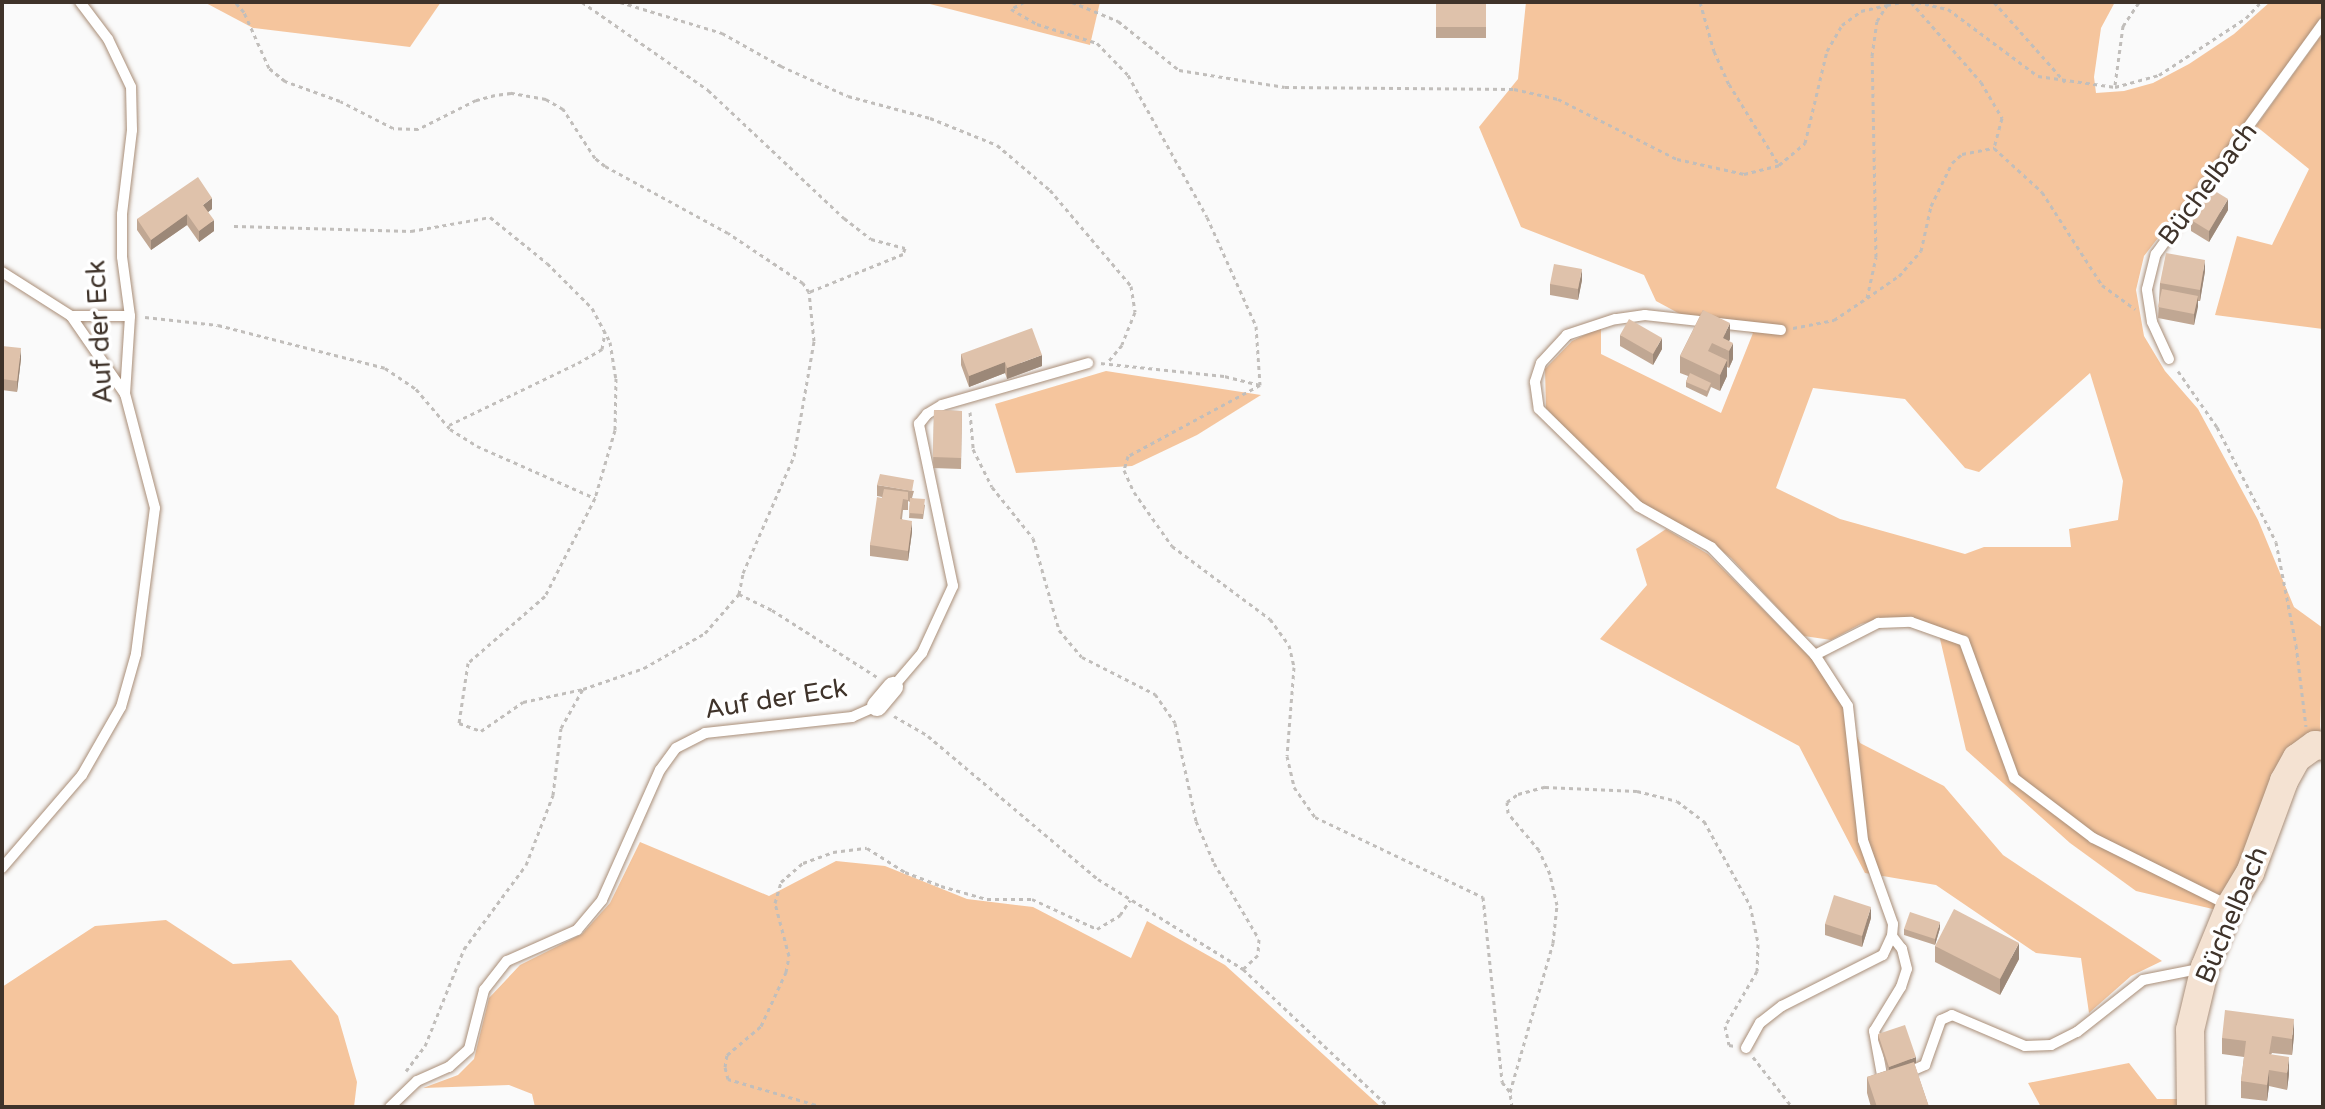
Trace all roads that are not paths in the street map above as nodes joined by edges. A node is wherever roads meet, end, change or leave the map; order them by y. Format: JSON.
{"nodes":[{"id":1,"x":80,"y":2,"type":"edge"},
{"id":2,"x":2323,"y":23,"type":"edge"},
{"id":3,"x":2,"y":272,"type":"edge"},
{"id":4,"x":71,"y":316,"type":"junction"},
{"id":5,"x":130,"y":316,"type":"junction"},
{"id":6,"x":1781,"y":330,"type":"road end"},
{"id":7,"x":2169,"y":359,"type":"road end"},
{"id":8,"x":1088,"y":363,"type":"road end"},
{"id":9,"x":125,"y":394,"type":"junction"},
{"id":10,"x":1815,"y":655,"type":"junction"},
{"id":11,"x":893,"y":687,"type":"joint"},
{"id":12,"x":877,"y":706,"type":"joint"},
{"id":13,"x":2316,"y":748,"type":"edge"},
{"id":14,"x":2,"y":868,"type":"edge"},
{"id":15,"x":2230,"y":906,"type":"junction"},
{"id":16,"x":1892,"y":936,"type":"junction"},
{"id":17,"x":2205,"y":967,"type":"junction"},
{"id":18,"x":1746,"y":1048,"type":"road end"},
{"id":19,"x":390,"y":1107,"type":"edge"},
{"id":20,"x":2191,"y":1107,"type":"edge"}],
"edges":[{"from":1,"to":5,"type":"lane","name":"Auf der Eck"},
{"from":2,"to":7,"type":"lane","name":"Büchelbach"},
{"from":3,"to":4,"type":"lane"},
{"from":4,"to":5,"type":"lane"},
{"from":4,"to":9,"type":"lane"},
{"from":5,"to":9,"type":"lane","name":"Auf der Eck"},
{"from":6,"to":10,"type":"lane"},
{"from":8,"to":11,"type":"lane","name":"Auf der Eck"},
{"from":9,"to":14,"type":"lane","name":"Auf der Eck"},
{"from":10,"to":15,"type":"lane"},
{"from":10,"to":16,"type":"lane"},
{"from":11,"to":12,"type":"street","name":"Auf der Eck"},
{"from":12,"to":19,"type":"lane","name":"Auf der Eck"},
{"from":13,"to":15,"type":"street","name":"Büchelbach"},
{"from":15,"to":17,"type":"street","name":"Büchelbach"},
{"from":16,"to":17,"type":"lane"},
{"from":16,"to":18,"type":"lane"},
{"from":17,"to":20,"type":"street","name":"Büchelbach"}]}
